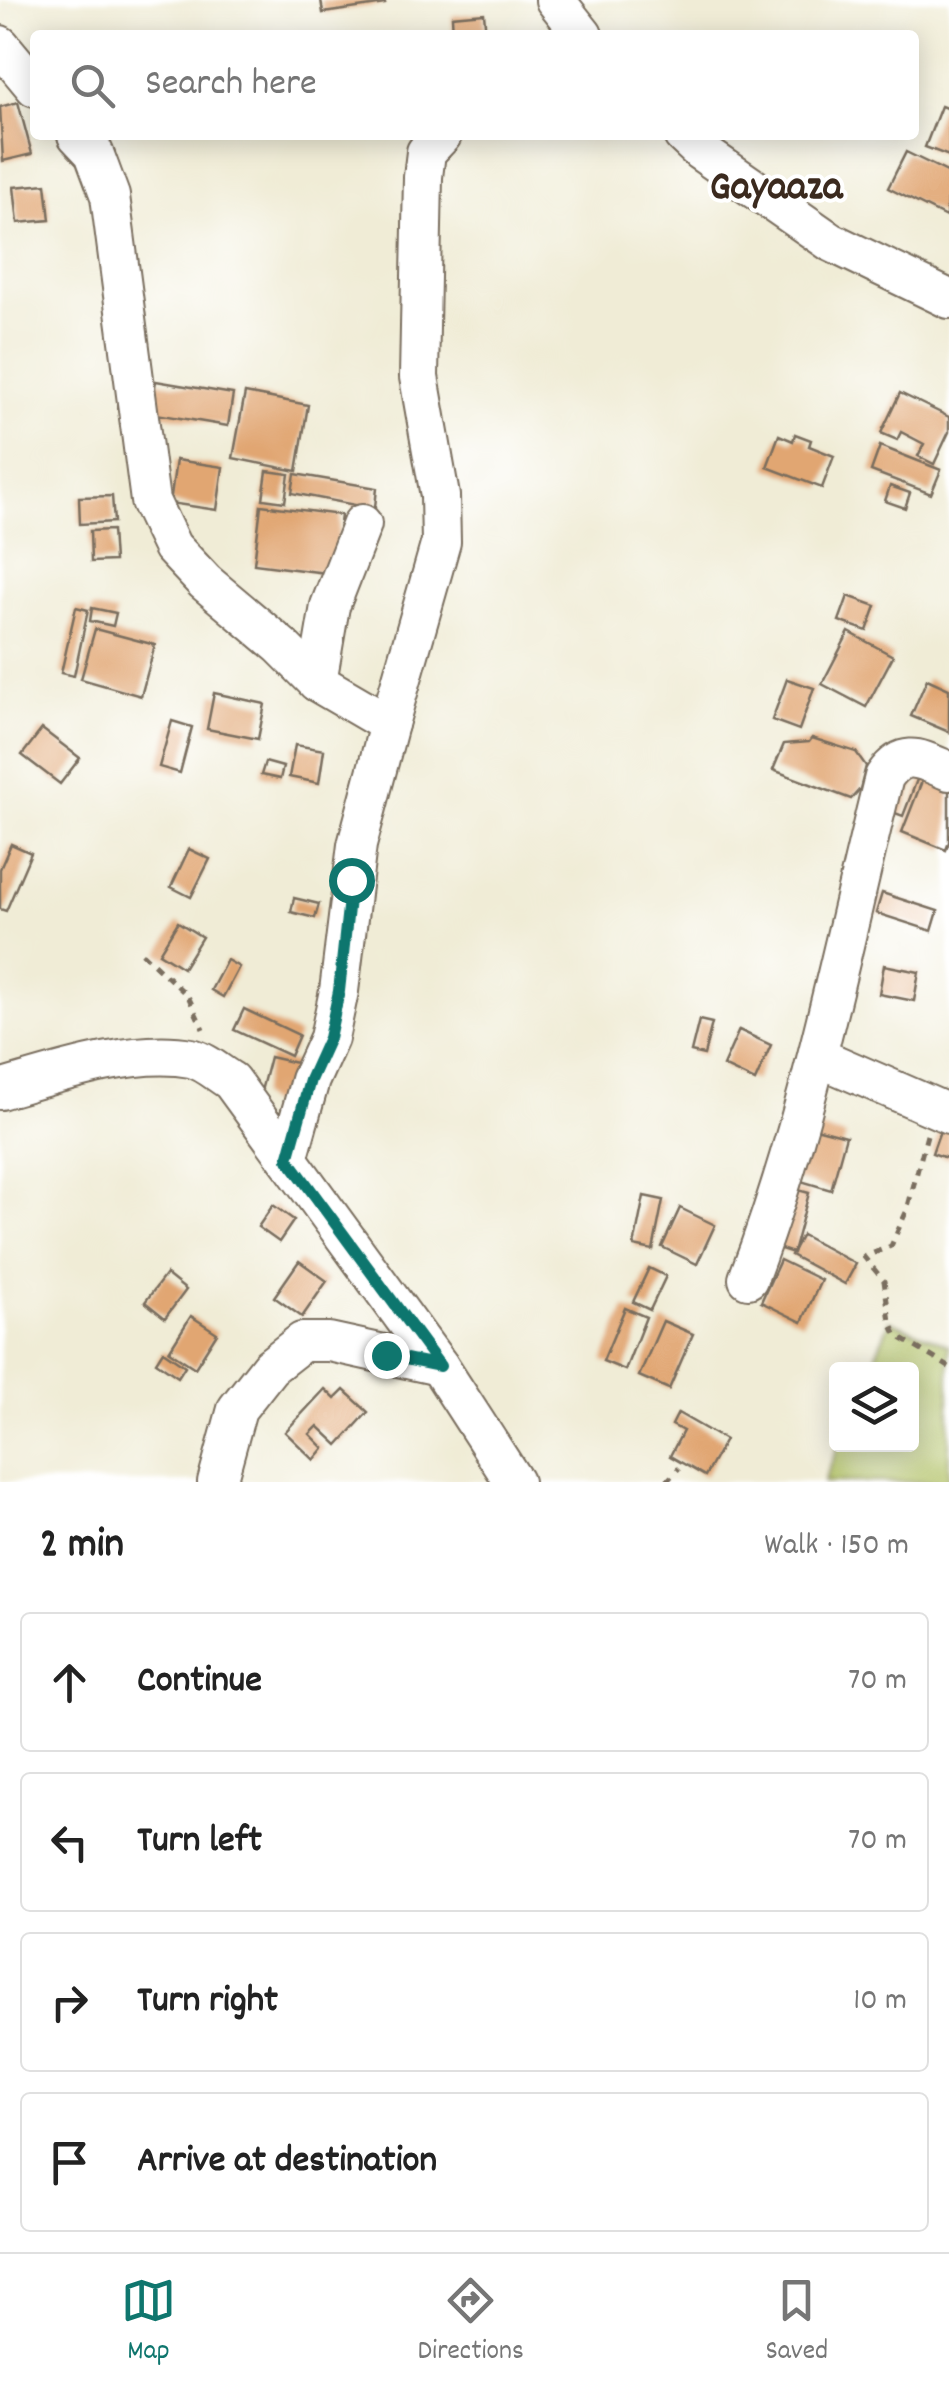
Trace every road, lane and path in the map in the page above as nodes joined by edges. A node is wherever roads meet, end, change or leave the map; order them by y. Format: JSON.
{"nodes":[{"id":1,"x":555,"y":0,"type":"edge"},
{"id":2,"x":579,"y":30,"type":"edge"},
{"id":3,"x":0,"y":45,"type":"edge"},
{"id":4,"x":30,"y":81,"type":"edge"},
{"id":5,"x":82,"y":140,"type":"edge"},
{"id":6,"x":437,"y":140,"type":"edge"},
{"id":7,"x":688,"y":140,"type":"edge"},
{"id":8,"x":949,"y":299,"type":"edge"},
{"id":9,"x":362,"y":524,"type":"dead end"},
{"id":10,"x":316,"y":682,"type":"junction"},
{"id":11,"x":388,"y":724,"type":"junction"},
{"id":12,"x":949,"y":771,"type":"edge"},
{"id":13,"x":142,"y":953,"type":"dead end"},
{"id":14,"x":818,"y":1057,"type":"junction"},
{"id":15,"x":214,"y":1071,"type":"junction"},
{"id":16,"x":1,"y":1089,"type":"edge"},
{"id":17,"x":941,"y":1111,"type":"edge"},
{"id":18,"x":288,"y":1159,"type":"junction"},
{"id":19,"x":748,"y":1279,"type":"dead end"},
{"id":20,"x":440,"y":1366,"type":"junction"},
{"id":21,"x":949,"y":1367,"type":"edge"},
{"id":22,"x":679,"y":1468,"type":"dead end"},
{"id":23,"x":218,"y":1482,"type":"edge"},
{"id":24,"x":514,"y":1482,"type":"edge"},
{"id":25,"x":666,"y":1482,"type":"edge"}],
"edges":[{"from":1,"to":2,"type":"street"},
{"from":3,"to":4,"type":"street"},
{"from":5,"to":10,"type":"street"},
{"from":6,"to":11,"type":"street"},
{"from":7,"to":8,"type":"street"},
{"from":9,"to":10,"type":"street"},
{"from":10,"to":11,"type":"street"},
{"from":11,"to":18,"type":"street"},
{"from":12,"to":14,"type":"street"},
{"from":13,"to":15,"type":"path"},
{"from":14,"to":17,"type":"street"},
{"from":14,"to":19,"type":"street"},
{"from":15,"to":16,"type":"street"},
{"from":15,"to":18,"type":"street"},
{"from":17,"to":21,"type":"path"},
{"from":18,"to":20,"type":"street"},
{"from":20,"to":23,"type":"street"},
{"from":20,"to":24,"type":"street"},
{"from":22,"to":25,"type":"path"}]}
